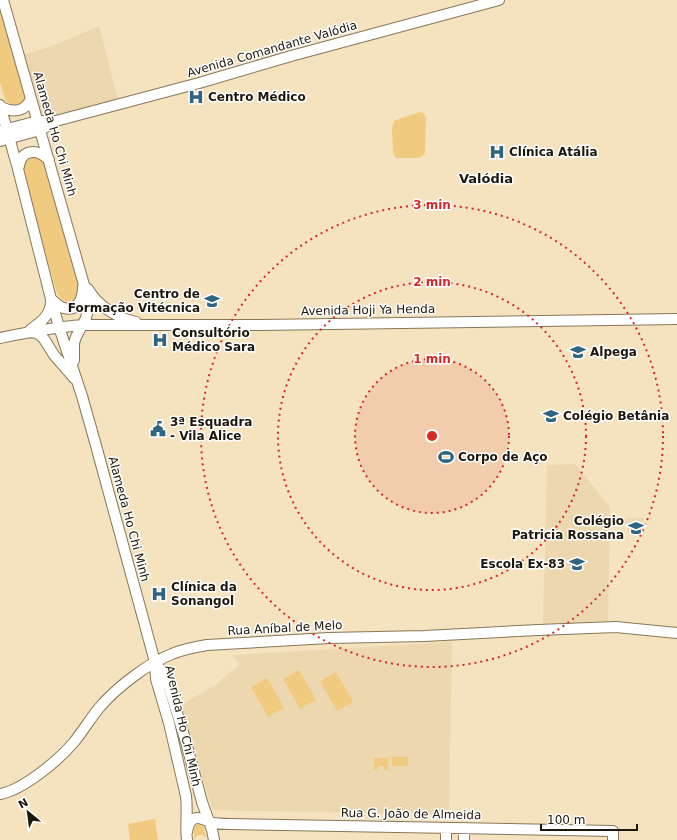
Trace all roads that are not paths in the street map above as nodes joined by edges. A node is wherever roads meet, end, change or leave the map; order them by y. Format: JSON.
{"nodes":[{"id":1,"x":3,"y":0,"type":"edge"},
{"id":2,"x":499,"y":0,"type":"edge"},
{"id":3,"x":31,"y":98,"type":"junction"},
{"id":4,"x":0,"y":106,"type":"edge"},
{"id":5,"x":39,"y":126,"type":"junction"},
{"id":6,"x":4,"y":135,"type":"edge"},
{"id":7,"x":49,"y":160,"type":"junction"},
{"id":8,"x":18,"y":169,"type":"junction"},
{"id":9,"x":82,"y":276,"type":"junction"},
{"id":10,"x":51,"y":299,"type":"junction"},
{"id":11,"x":677,"y":319,"type":"edge"},
{"id":12,"x":146,"y":324,"type":"junction"},
{"id":13,"x":83,"y":325,"type":"junction"},
{"id":14,"x":59,"y":327,"type":"junction"},
{"id":15,"x":27,"y":332,"type":"junction"},
{"id":16,"x":0,"y":338,"type":"edge"},
{"id":17,"x":78,"y":382,"type":"junction"},
{"id":18,"x":677,"y":633,"type":"edge"},
{"id":19,"x":155,"y":662,"type":"junction"},
{"id":20,"x":5,"y":793,"type":"edge"},
{"id":21,"x":0,"y":800,"type":"edge"},
{"id":22,"x":208,"y":820,"type":"junction"},
{"id":23,"x":446,"y":828,"type":"junction"},
{"id":24,"x":464,"y":828,"type":"junction"},
{"id":25,"x":613,"y":836,"type":"edge"},
{"id":26,"x":187,"y":838,"type":"edge"},
{"id":27,"x":214,"y":840,"type":"edge"},
{"id":28,"x":446,"y":840,"type":"edge"},
{"id":29,"x":464,"y":840,"type":"edge"}],
"edges":[{"from":1,"to":3,"type":"main road","name":"Alameda Ho Chi Minh"},
{"from":2,"to":5,"type":"main road","name":"Avenida Comandante Valódia"},
{"from":3,"to":4,"type":"main road"},
{"from":3,"to":5,"type":"main road","name":"Alameda Ho Chi Minh"},
{"from":4,"to":6,"type":"main road"},
{"from":5,"to":6,"type":"main road","name":"Avenida Comandante Valódia"},
{"from":5,"to":7,"type":"main road","name":"Alameda Ho Chi Minh"},
{"from":6,"to":8,"type":"main road"},
{"from":7,"to":8,"type":"main road"},
{"from":7,"to":9,"type":"main road","name":"Alameda Ho Chi Minh"},
{"from":8,"to":10,"type":"main road"},
{"from":9,"to":10,"type":"main road"},
{"from":9,"to":12,"type":"main road"},
{"from":9,"to":13,"type":"main road"},
{"from":10,"to":13,"type":"main road"},
{"from":10,"to":14,"type":"main road"},
{"from":10,"to":15,"type":"main road"},
{"from":11,"to":12,"type":"main road","name":"Avenida Hoji Ya Henda"},
{"from":12,"to":13,"type":"main road","name":"Avenida Hoji Ya Henda"},
{"from":13,"to":14,"type":"main road","name":"Avenida Hoji Ya Henda"},
{"from":13,"to":17,"type":"main road"},
{"from":14,"to":15,"type":"main road","name":"Avenida Hoji Ya Henda"},
{"from":14,"to":17,"type":"main road"},
{"from":15,"to":16,"type":"main road","name":"Avenida Hoji Ya Henda"},
{"from":15,"to":17,"type":"main road"},
{"from":17,"to":19,"type":"main road","name":"Alameda Ho Chi Minh"},
{"from":18,"to":19,"type":"main road","name":"Rua Aníbal de Melo"},
{"from":19,"to":20,"type":"main road","name":"Rua Aníbal de Melo"},
{"from":19,"to":22,"type":"main road","name":"Avenida Ho Chi Minh"},
{"from":19,"to":26,"type":"main road","name":"Avenida Ho Chi Minh"},
{"from":20,"to":21,"type":"main road","name":"Rua Aníbal de Melo"},
{"from":22,"to":23,"type":"main road","name":"Rua G. João de Almeida"},
{"from":22,"to":26,"type":"main road","name":"Rua G. João de Almeida"},
{"from":22,"to":27,"type":"main road","name":"Avenida Ho Chi Minh"},
{"from":23,"to":24,"type":"main road","name":"Rua G. João de Almeida"},
{"from":23,"to":28,"type":"main road"},
{"from":24,"to":25,"type":"main road","name":"Rua G. João de Almeida"},
{"from":24,"to":29,"type":"main road"}]}
